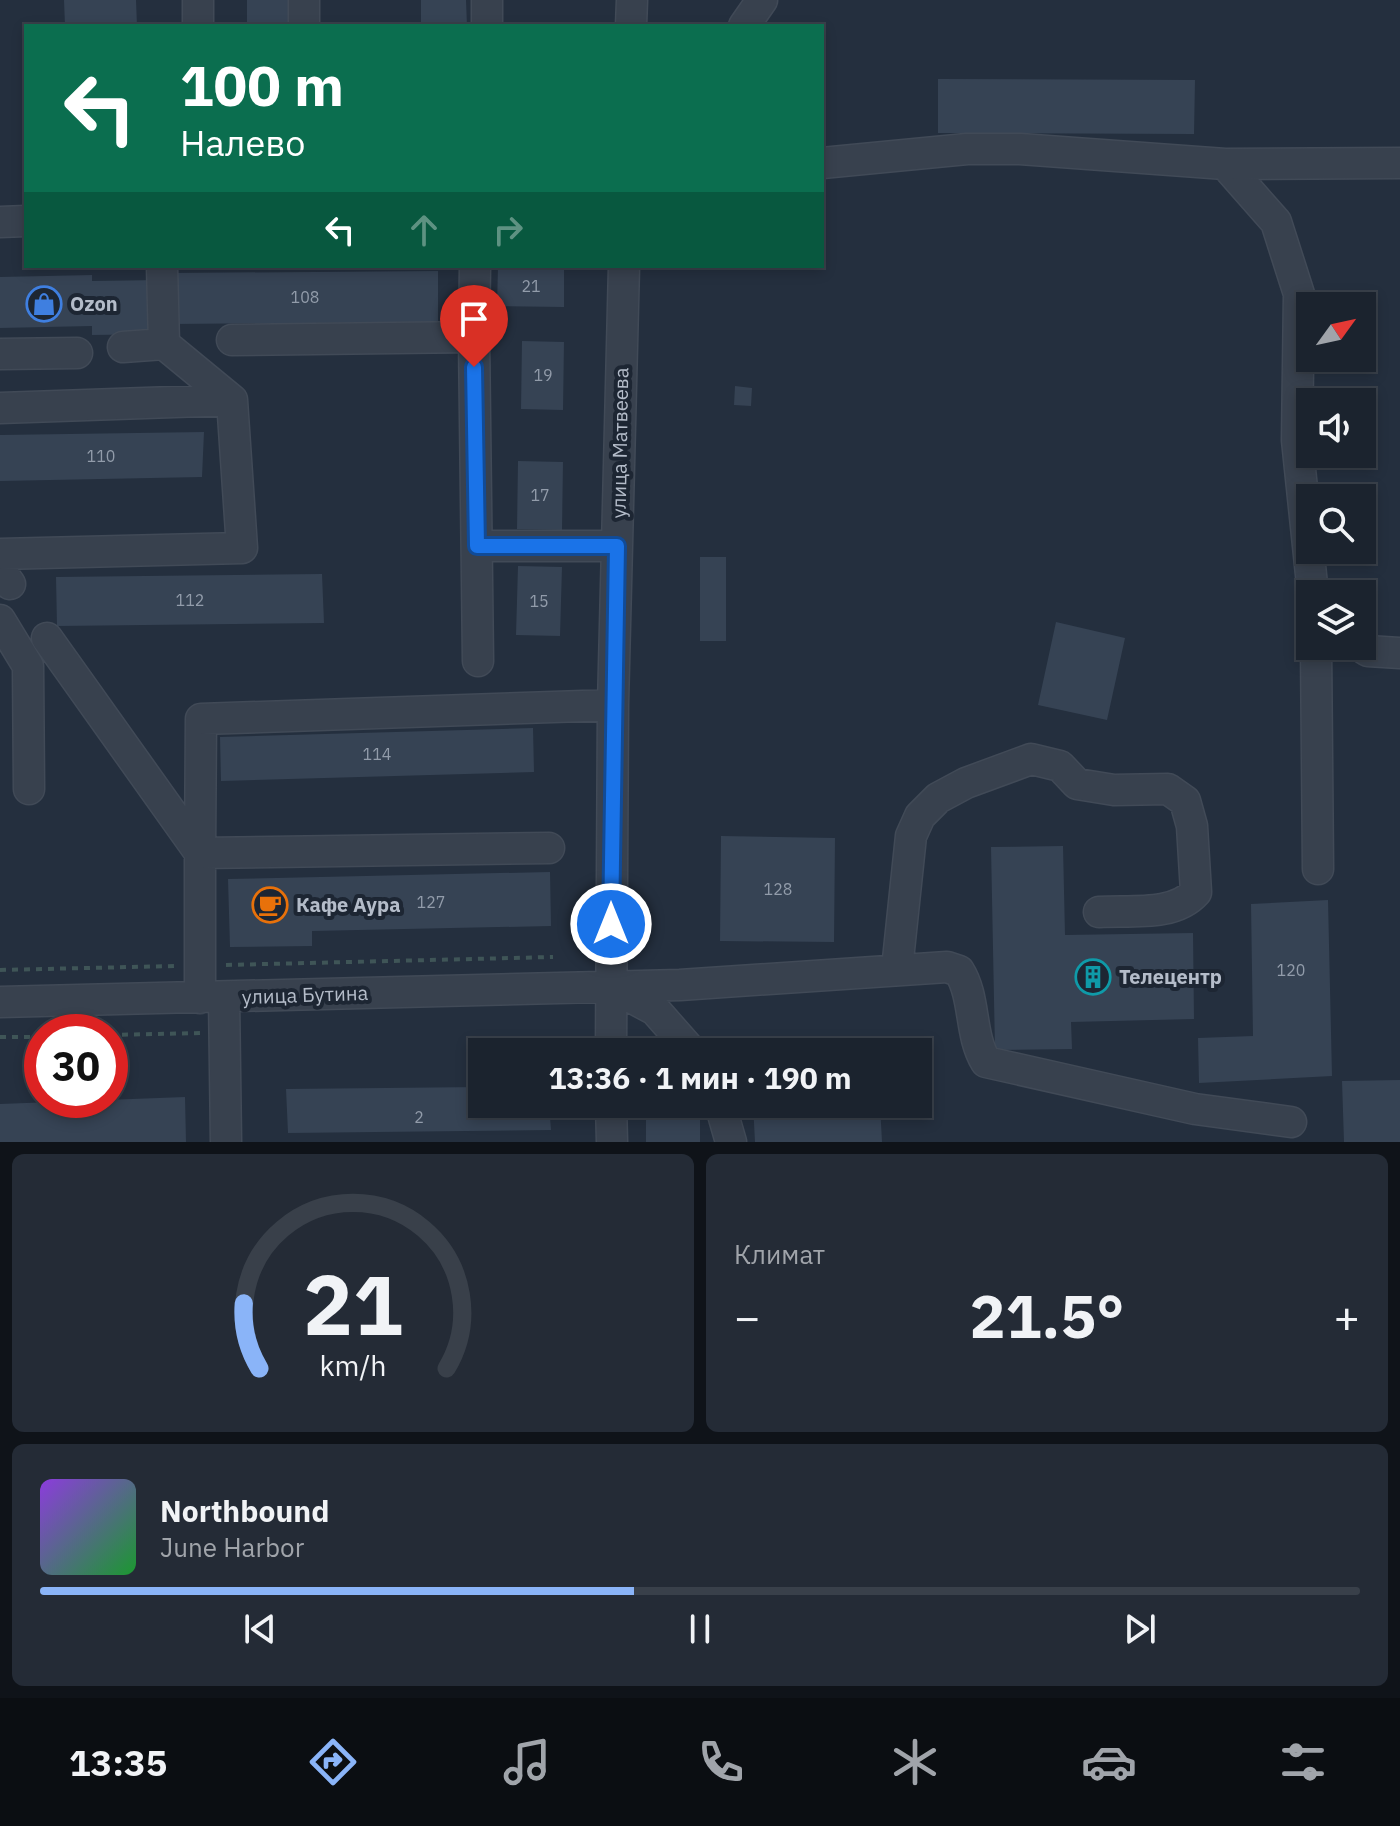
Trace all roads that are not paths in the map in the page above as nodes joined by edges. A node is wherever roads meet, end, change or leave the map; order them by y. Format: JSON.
{"nodes":[{"id":1,"x":198,"y":0,"type":"edge"},
{"id":2,"x":304,"y":0,"type":"edge"},
{"id":3,"x":487,"y":0,"type":"edge"},
{"id":4,"x":632,"y":0,"type":"edge"},
{"id":5,"x":762,"y":0,"type":"edge"},
{"id":6,"x":198,"y":24,"type":"edge"},
{"id":7,"x":304,"y":24,"type":"edge"},
{"id":8,"x":487,"y":24,"type":"edge"},
{"id":9,"x":631,"y":24,"type":"edge"},
{"id":10,"x":745,"y":24,"type":"edge"},
{"id":11,"x":824,"y":163,"type":"edge"},
{"id":12,"x":1400,"y":163,"type":"edge"},
{"id":13,"x":1225,"y":164,"type":"junction"},
{"id":14,"x":24,"y":221,"type":"edge"},
{"id":15,"x":0,"y":222,"type":"edge"},
{"id":16,"x":162,"y":268,"type":"edge"},
{"id":17,"x":475,"y":268,"type":"edge"},
{"id":18,"x":624,"y":268,"type":"edge"},
{"id":19,"x":474,"y":337,"type":"junction"},
{"id":20,"x":232,"y":340,"type":"dead end"},
{"id":21,"x":164,"y":344,"type":"junction"},
{"id":22,"x":123,"y":347,"type":"dead end"},
{"id":23,"x":77,"y":353,"type":"dead end"},
{"id":24,"x":0,"y":354,"type":"edge"},
{"id":25,"x":232,"y":400,"type":"junction"},
{"id":26,"x":0,"y":408,"type":"edge"},
{"id":27,"x":477,"y":546,"type":"junction"},
{"id":28,"x":617,"y":546,"type":"junction"},
{"id":29,"x":0,"y":554,"type":"edge"},
{"id":30,"x":1312,"y":580,"type":"edge"},
{"id":31,"x":0,"y":620,"type":"edge"},
{"id":32,"x":47,"y":638,"type":"dead end"},
{"id":33,"x":1376,"y":652,"type":"edge"},
{"id":34,"x":1400,"y":653,"type":"edge"},
{"id":35,"x":1316,"y":660,"type":"edge"},
{"id":36,"x":478,"y":661,"type":"dead end"},
{"id":37,"x":613,"y":705,"type":"junction"},
{"id":38,"x":29,"y":789,"type":"dead end"},
{"id":39,"x":549,"y":848,"type":"dead end"},
{"id":40,"x":200,"y":863,"type":"junction"},
{"id":41,"x":1318,"y":869,"type":"dead end"},
{"id":42,"x":234,"y":871,"type":"dead end"},
{"id":43,"x":1099,"y":912,"type":"dead end"},
{"id":44,"x":897,"y":969,"type":"junction"},
{"id":45,"x":611,"y":987,"type":"junction"},
{"id":46,"x":212,"y":998,"type":"junction"},
{"id":47,"x":0,"y":1002,"type":"edge"},
{"id":48,"x":611,"y":1038,"type":"edge"},
{"id":49,"x":680,"y":1038,"type":"edge"},
{"id":50,"x":611,"y":1118,"type":"edge"},
{"id":51,"x":724,"y":1118,"type":"edge"},
{"id":52,"x":1291,"y":1122,"type":"dead end"},
{"id":53,"x":226,"y":1142,"type":"edge"},
{"id":54,"x":612,"y":1142,"type":"edge"},
{"id":55,"x":731,"y":1142,"type":"edge"}],
"edges":[{"from":1,"to":6,"type":"street"},
{"from":2,"to":7,"type":"street"},
{"from":3,"to":8,"type":"street"},
{"from":4,"to":9,"type":"street"},
{"from":5,"to":10,"type":"street"},
{"from":11,"to":13,"type":"street"},
{"from":12,"to":13,"type":"street"},
{"from":13,"to":30,"type":"street"},
{"from":14,"to":15,"type":"street"},
{"from":16,"to":21,"type":"street"},
{"from":17,"to":19,"type":"street"},
{"from":18,"to":28,"type":"street","name":"улица Матвеева"},
{"from":19,"to":20,"type":"street"},
{"from":19,"to":27,"type":"street"},
{"from":21,"to":22,"type":"street"},
{"from":21,"to":25,"type":"street"},
{"from":23,"to":24,"type":"street"},
{"from":25,"to":26,"type":"street"},
{"from":25,"to":29,"type":"street"},
{"from":27,"to":28,"type":"street"},
{"from":27,"to":36,"type":"street"},
{"from":28,"to":37,"type":"street","name":"улица Матвеева"},
{"from":31,"to":38,"type":"street"},
{"from":32,"to":40,"type":"street"},
{"from":33,"to":34,"type":"street"},
{"from":35,"to":41,"type":"street"},
{"from":37,"to":40,"type":"street"},
{"from":37,"to":45,"type":"street","name":"улица Матвеева"},
{"from":39,"to":40,"type":"street"},
{"from":40,"to":42,"type":"street"},
{"from":40,"to":46,"type":"street"},
{"from":43,"to":44,"type":"street"},
{"from":44,"to":45,"type":"street","name":"улица Бутина"},
{"from":44,"to":52,"type":"street","name":"улица Бутина"},
{"from":45,"to":46,"type":"street","name":"улица Бутина"},
{"from":45,"to":48,"type":"street","name":"улица Матвеева"},
{"from":45,"to":49,"type":"street"},
{"from":46,"to":47,"type":"street","name":"улица Бутина"},
{"from":46,"to":53,"type":"street"},
{"from":50,"to":54,"type":"street"},
{"from":51,"to":55,"type":"street"}]}
